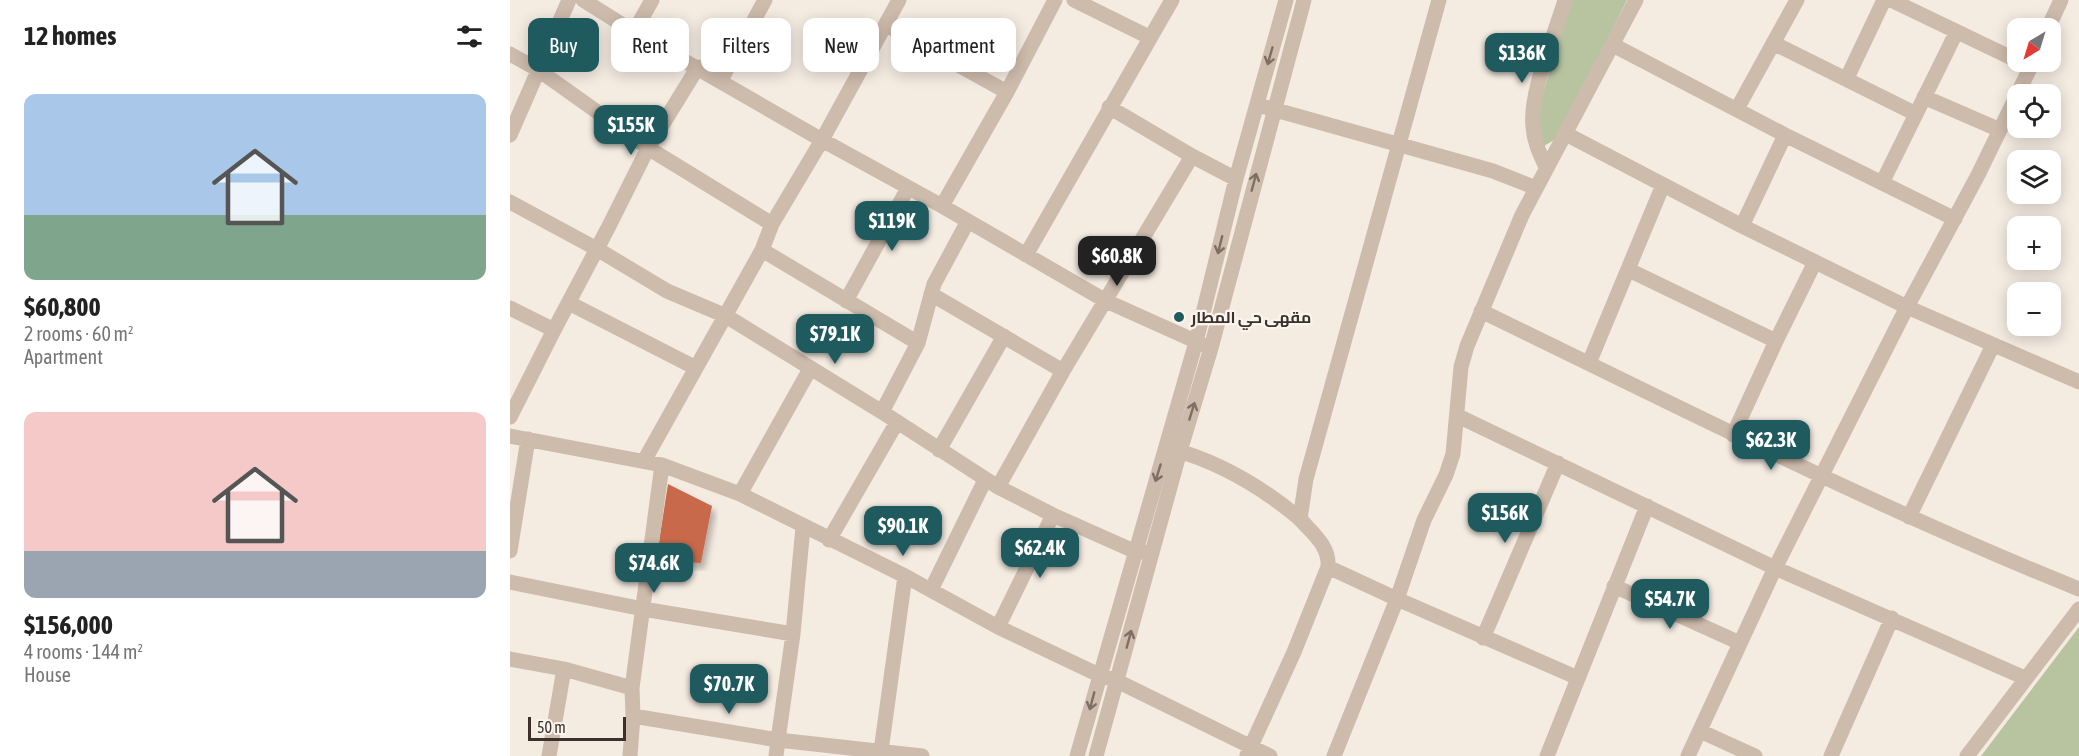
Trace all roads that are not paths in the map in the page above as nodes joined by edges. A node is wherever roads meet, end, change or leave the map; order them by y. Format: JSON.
{"nodes":[{"id":1,"x":569,"y":0,"type":"edge"},
{"id":2,"x":583,"y":0,"type":"edge"},
{"id":3,"x":652,"y":0,"type":"edge"},
{"id":4,"x":765,"y":0,"type":"edge"},
{"id":5,"x":899,"y":0,"type":"edge"},
{"id":6,"x":1055,"y":0,"type":"edge"},
{"id":7,"x":1074,"y":0,"type":"edge"},
{"id":8,"x":1172,"y":0,"type":"edge"},
{"id":9,"x":1286,"y":0,"type":"edge"},
{"id":10,"x":1304,"y":0,"type":"edge"},
{"id":11,"x":1439,"y":0,"type":"edge"},
{"id":12,"x":1565,"y":0,"type":"edge"},
{"id":13,"x":1636,"y":0,"type":"edge"},
{"id":14,"x":1797,"y":0,"type":"edge"},
{"id":15,"x":1884,"y":0,"type":"edge"},
{"id":16,"x":1891,"y":0,"type":"edge"},
{"id":17,"x":2055,"y":2,"type":"edge"},
{"id":18,"x":561,"y":18,"type":"edge"},
{"id":19,"x":612,"y":18,"type":"edge"},
{"id":20,"x":642,"y":18,"type":"edge"},
{"id":21,"x":2051,"y":18,"type":"edge"},
{"id":22,"x":886,"y":25,"type":"junction"},
{"id":23,"x":1956,"y":33,"type":"junction"},
{"id":24,"x":1149,"y":37,"type":"junction"},
{"id":25,"x":1773,"y":43,"type":"junction"},
{"id":26,"x":1613,"y":45,"type":"junction"},
{"id":27,"x":510,"y":54,"type":"edge"},
{"id":28,"x":2007,"y":55,"type":"edge"},
{"id":29,"x":689,"y":62,"type":"edge"},
{"id":30,"x":528,"y":64,"type":"edge"},
{"id":31,"x":698,"y":67,"type":"junction"},
{"id":32,"x":536,"y":72,"type":"edge"},
{"id":33,"x":541,"y":72,"type":"edge"},
{"id":34,"x":2022,"y":72,"type":"edge"},
{"id":35,"x":1847,"y":78,"type":"junction"},
{"id":36,"x":721,"y":80,"type":"junction"},
{"id":37,"x":1007,"y":92,"type":"junction"},
{"id":38,"x":1924,"y":97,"type":"junction"},
{"id":39,"x":1256,"y":105,"type":"junction"},
{"id":40,"x":1109,"y":107,"type":"junction"},
{"id":41,"x":1737,"y":109,"type":"junction"},
{"id":42,"x":1273,"y":110,"type":"junction"},
{"id":43,"x":1916,"y":114,"type":"junction"},
{"id":44,"x":2000,"y":130,"type":"junction"},
{"id":45,"x":1566,"y":134,"type":"junction"},
{"id":46,"x":510,"y":135,"type":"edge"},
{"id":47,"x":1785,"y":135,"type":"junction"},
{"id":48,"x":822,"y":140,"type":"junction"},
{"id":49,"x":1398,"y":145,"type":"junction"},
{"id":50,"x":648,"y":148,"type":"junction"},
{"id":51,"x":1192,"y":156,"type":"junction"},
{"id":52,"x":1546,"y":167,"type":"junction"},
{"id":53,"x":1236,"y":179,"type":"junction"},
{"id":54,"x":1882,"y":183,"type":"junction"},
{"id":55,"x":1663,"y":185,"type":"junction"},
{"id":56,"x":908,"y":188,"type":"junction"},
{"id":57,"x":1536,"y":188,"type":"junction"},
{"id":58,"x":510,"y":202,"type":"edge"},
{"id":59,"x":942,"y":206,"type":"junction"},
{"id":60,"x":1955,"y":219,"type":"junction"},
{"id":61,"x":968,"y":221,"type":"junction"},
{"id":62,"x":772,"y":224,"type":"junction"},
{"id":63,"x":1742,"y":226,"type":"junction"},
{"id":64,"x":597,"y":249,"type":"junction"},
{"id":65,"x":762,"y":250,"type":"junction"},
{"id":66,"x":1026,"y":255,"type":"junction"},
{"id":67,"x":1815,"y":262,"type":"junction"},
{"id":68,"x":1629,"y":270,"type":"junction"},
{"id":69,"x":931,"y":294,"type":"junction"},
{"id":70,"x":846,"y":301,"type":"junction"},
{"id":71,"x":1106,"y":301,"type":"junction"},
{"id":72,"x":569,"y":303,"type":"junction"},
{"id":73,"x":1907,"y":307,"type":"junction"},
{"id":74,"x":510,"y":308,"type":"edge"},
{"id":75,"x":1481,"y":311,"type":"junction"},
{"id":76,"x":726,"y":316,"type":"junction"},
{"id":77,"x":554,"y":330,"type":"junction"},
{"id":78,"x":1004,"y":336,"type":"junction"},
{"id":79,"x":1776,"y":341,"type":"junction"},
{"id":80,"x":1196,"y":342,"type":"junction"},
{"id":81,"x":918,"y":343,"type":"junction"},
{"id":82,"x":1993,"y":345,"type":"junction"},
{"id":83,"x":1211,"y":348,"type":"junction"},
{"id":84,"x":1589,"y":363,"type":"junction"},
{"id":85,"x":696,"y":368,"type":"junction"},
{"id":86,"x":810,"y":369,"type":"junction"},
{"id":87,"x":1063,"y":371,"type":"junction"},
{"id":88,"x":2079,"y":382,"type":"edge"},
{"id":89,"x":882,"y":412,"type":"junction"},
{"id":90,"x":1458,"y":416,"type":"junction"},
{"id":91,"x":510,"y":417,"type":"edge"},
{"id":92,"x":897,"y":422,"type":"junction"},
{"id":93,"x":1733,"y":435,"type":"junction"},
{"id":94,"x":510,"y":436,"type":"edge"},
{"id":95,"x":528,"y":439,"type":"junction"},
{"id":96,"x":1173,"y":449,"type":"junction"},
{"id":97,"x":939,"y":450,"type":"junction"},
{"id":98,"x":644,"y":461,"type":"junction"},
{"id":99,"x":1558,"y":463,"type":"junction"},
{"id":100,"x":662,"y":465,"type":"junction"},
{"id":101,"x":1822,"y":477,"type":"junction"},
{"id":102,"x":992,"y":484,"type":"junction"},
{"id":103,"x":740,"y":494,"type":"junction"},
{"id":104,"x":1647,"y":506,"type":"junction"},
{"id":105,"x":1053,"y":515,"type":"junction"},
{"id":106,"x":1909,"y":517,"type":"junction"},
{"id":107,"x":1300,"y":519,"type":"junction"},
{"id":108,"x":803,"y":527,"type":"junction"},
{"id":109,"x":829,"y":540,"type":"junction"},
{"id":110,"x":510,"y":551,"type":"edge"},
{"id":111,"x":1134,"y":551,"type":"junction"},
{"id":112,"x":1152,"y":554,"type":"junction"},
{"id":113,"x":1328,"y":567,"type":"junction"},
{"id":114,"x":1775,"y":568,"type":"junction"},
{"id":115,"x":904,"y":576,"type":"junction"},
{"id":116,"x":510,"y":582,"type":"edge"},
{"id":117,"x":1614,"y":586,"type":"junction"},
{"id":118,"x":2079,"y":589,"type":"edge"},
{"id":119,"x":931,"y":590,"type":"junction"},
{"id":120,"x":1396,"y":599,"type":"junction"},
{"id":121,"x":643,"y":609,"type":"junction"},
{"id":122,"x":2079,"y":609,"type":"edge"},
{"id":123,"x":1892,"y":618,"type":"junction"},
{"id":124,"x":998,"y":627,"type":"junction"},
{"id":125,"x":793,"y":634,"type":"junction"},
{"id":126,"x":1484,"y":638,"type":"junction"},
{"id":127,"x":1740,"y":643,"type":"junction"},
{"id":128,"x":510,"y":659,"type":"edge"},
{"id":129,"x":564,"y":669,"type":"junction"},
{"id":130,"x":1099,"y":675,"type":"junction"},
{"id":131,"x":1578,"y":678,"type":"junction"},
{"id":132,"x":2025,"y":678,"type":"junction"},
{"id":133,"x":1117,"y":681,"type":"junction"},
{"id":134,"x":632,"y":688,"type":"junction"},
{"id":135,"x":633,"y":716,"type":"junction"},
{"id":136,"x":1700,"y":732,"type":"junction"},
{"id":137,"x":778,"y":740,"type":"junction"},
{"id":138,"x":881,"y":751,"type":"junction"},
{"id":139,"x":1249,"y":752,"type":"edge"},
{"id":140,"x":549,"y":756,"type":"edge"},
{"id":141,"x":630,"y":756,"type":"edge"},
{"id":142,"x":776,"y":756,"type":"edge"},
{"id":143,"x":922,"y":756,"type":"edge"},
{"id":144,"x":1077,"y":756,"type":"edge"},
{"id":145,"x":1096,"y":756,"type":"edge"},
{"id":146,"x":1270,"y":756,"type":"edge"},
{"id":147,"x":1334,"y":756,"type":"edge"},
{"id":148,"x":1546,"y":756,"type":"edge"},
{"id":149,"x":1688,"y":756,"type":"edge"},
{"id":150,"x":1755,"y":756,"type":"edge"},
{"id":151,"x":1831,"y":756,"type":"edge"},
{"id":152,"x":1966,"y":756,"type":"edge"}],
"edges":[{"from":1,"to":18,"type":"street"},
{"from":2,"to":19,"type":"street"},
{"from":3,"to":20,"type":"street"},
{"from":4,"to":36,"type":"street"},
{"from":5,"to":22,"type":"street"},
{"from":6,"to":37,"type":"street"},
{"from":7,"to":24,"type":"street"},
{"from":8,"to":24,"type":"street"},
{"from":9,"to":39,"type":"street","one_way":true},
{"from":10,"to":42,"type":"street"},
{"from":11,"to":49,"type":"street"},
{"from":12,"to":52,"type":"street"},
{"from":13,"to":26,"type":"street"},
{"from":14,"to":25,"type":"street"},
{"from":15,"to":35,"type":"street"},
{"from":16,"to":23,"type":"street"},
{"from":17,"to":21,"type":"street"},
{"from":22,"to":37,"type":"street"},
{"from":22,"to":48,"type":"street"},
{"from":23,"to":28,"type":"street"},
{"from":23,"to":38,"type":"street"},
{"from":24,"to":40,"type":"street"},
{"from":25,"to":35,"type":"street"},
{"from":25,"to":41,"type":"street"},
{"from":26,"to":41,"type":"street"},
{"from":26,"to":45,"type":"street"},
{"from":27,"to":30,"type":"street"},
{"from":29,"to":31,"type":"street"},
{"from":31,"to":36,"type":"street"},
{"from":31,"to":50,"type":"street"},
{"from":32,"to":46,"type":"street"},
{"from":33,"to":50,"type":"street"},
{"from":34,"to":44,"type":"street"},
{"from":35,"to":43,"type":"street"},
{"from":36,"to":48,"type":"street"},
{"from":37,"to":59,"type":"street"},
{"from":38,"to":43,"type":"street"},
{"from":38,"to":44,"type":"street"},
{"from":39,"to":42,"type":"street"},
{"from":39,"to":53,"type":"street"},
{"from":40,"to":51,"type":"street"},
{"from":40,"to":66,"type":"street"},
{"from":41,"to":47,"type":"street"},
{"from":42,"to":49,"type":"street"},
{"from":83,"to":42,"type":"street","one_way":true},
{"from":43,"to":54,"type":"street"},
{"from":44,"to":60,"type":"street"},
{"from":45,"to":52,"type":"street"},
{"from":45,"to":55,"type":"street"},
{"from":47,"to":54,"type":"street"},
{"from":47,"to":63,"type":"street"},
{"from":48,"to":56,"type":"street"},
{"from":48,"to":62,"type":"street"},
{"from":49,"to":57,"type":"street"},
{"from":49,"to":107,"type":"street"},
{"from":50,"to":62,"type":"street"},
{"from":50,"to":64,"type":"street"},
{"from":51,"to":53,"type":"street"},
{"from":51,"to":71,"type":"street"},
{"from":52,"to":57,"type":"street"},
{"from":53,"to":80,"type":"street","one_way":true},
{"from":54,"to":60,"type":"street"},
{"from":55,"to":63,"type":"street"},
{"from":55,"to":68,"type":"street"},
{"from":56,"to":59,"type":"street"},
{"from":56,"to":70,"type":"street"},
{"from":57,"to":75,"type":"street"},
{"from":58,"to":64,"type":"street"},
{"from":59,"to":61,"type":"street"},
{"from":60,"to":73,"type":"street"},
{"from":61,"to":66,"type":"street"},
{"from":61,"to":69,"type":"street"},
{"from":62,"to":65,"type":"street"},
{"from":63,"to":67,"type":"street"},
{"from":64,"to":72,"type":"street"},
{"from":64,"to":76,"type":"street"},
{"from":65,"to":70,"type":"street"},
{"from":65,"to":76,"type":"street"},
{"from":66,"to":71,"type":"street"},
{"from":67,"to":73,"type":"street"},
{"from":67,"to":79,"type":"street"},
{"from":68,"to":79,"type":"street"},
{"from":68,"to":84,"type":"street"},
{"from":69,"to":78,"type":"street"},
{"from":69,"to":81,"type":"street"},
{"from":70,"to":81,"type":"street"},
{"from":71,"to":80,"type":"street"},
{"from":71,"to":87,"type":"street"},
{"from":72,"to":77,"type":"street"},
{"from":72,"to":85,"type":"street"},
{"from":73,"to":82,"type":"street"},
{"from":73,"to":101,"type":"street"},
{"from":74,"to":77,"type":"street"},
{"from":75,"to":84,"type":"street"},
{"from":75,"to":90,"type":"street"},
{"from":76,"to":85,"type":"street"},
{"from":76,"to":86,"type":"street"},
{"from":77,"to":91,"type":"street"},
{"from":78,"to":87,"type":"street"},
{"from":78,"to":97,"type":"street"},
{"from":79,"to":93,"type":"street"},
{"from":80,"to":83,"type":"street"},
{"from":80,"to":96,"type":"street"},
{"from":81,"to":89,"type":"street"},
{"from":82,"to":88,"type":"street"},
{"from":82,"to":106,"type":"street"},
{"from":96,"to":83,"type":"street","one_way":true},
{"from":84,"to":93,"type":"street"},
{"from":85,"to":98,"type":"street"},
{"from":86,"to":89,"type":"street"},
{"from":86,"to":103,"type":"street"},
{"from":87,"to":102,"type":"street"},
{"from":89,"to":92,"type":"street"},
{"from":90,"to":99,"type":"street"},
{"from":90,"to":120,"type":"street"},
{"from":92,"to":97,"type":"street"},
{"from":92,"to":109,"type":"street"},
{"from":93,"to":101,"type":"street"},
{"from":94,"to":95,"type":"street"},
{"from":95,"to":98,"type":"street"},
{"from":95,"to":110,"type":"street"},
{"from":96,"to":107,"type":"street"},
{"from":96,"to":111,"type":"street","one_way":true},
{"from":96,"to":112,"type":"street"},
{"from":97,"to":102,"type":"street"},
{"from":98,"to":100,"type":"street"},
{"from":99,"to":104,"type":"street"},
{"from":99,"to":126,"type":"street"},
{"from":100,"to":103,"type":"street"},
{"from":100,"to":121,"type":"street"},
{"from":101,"to":106,"type":"street"},
{"from":101,"to":114,"type":"street"},
{"from":102,"to":105,"type":"street"},
{"from":102,"to":119,"type":"street"},
{"from":103,"to":108,"type":"street"},
{"from":104,"to":114,"type":"street"},
{"from":104,"to":117,"type":"street"},
{"from":105,"to":111,"type":"street"},
{"from":105,"to":124,"type":"street"},
{"from":106,"to":118,"type":"street"},
{"from":107,"to":113,"type":"street"},
{"from":108,"to":109,"type":"street"},
{"from":108,"to":125,"type":"street"},
{"from":109,"to":115,"type":"street"},
{"from":111,"to":112,"type":"street"},
{"from":111,"to":130,"type":"street"},
{"from":133,"to":112,"type":"street","one_way":true},
{"from":113,"to":120,"type":"street"},
{"from":113,"to":139,"type":"street"},
{"from":114,"to":123,"type":"street"},
{"from":114,"to":127,"type":"street"},
{"from":115,"to":119,"type":"street"},
{"from":115,"to":138,"type":"street"},
{"from":116,"to":121,"type":"street"},
{"from":117,"to":127,"type":"street"},
{"from":117,"to":131,"type":"street"},
{"from":119,"to":124,"type":"street"},
{"from":120,"to":126,"type":"street"},
{"from":120,"to":147,"type":"street"},
{"from":121,"to":125,"type":"street"},
{"from":121,"to":134,"type":"street"},
{"from":122,"to":132,"type":"street"},
{"from":123,"to":132,"type":"street"},
{"from":123,"to":151,"type":"street"},
{"from":124,"to":130,"type":"street"},
{"from":125,"to":137,"type":"street"},
{"from":126,"to":131,"type":"street"},
{"from":127,"to":136,"type":"street"},
{"from":128,"to":129,"type":"street"},
{"from":129,"to":134,"type":"street"},
{"from":129,"to":140,"type":"street"},
{"from":130,"to":133,"type":"street"},
{"from":130,"to":144,"type":"street","one_way":true},
{"from":131,"to":148,"type":"street"},
{"from":132,"to":152,"type":"street"},
{"from":133,"to":139,"type":"street"},
{"from":133,"to":145,"type":"street"},
{"from":134,"to":135,"type":"street"},
{"from":135,"to":137,"type":"street"},
{"from":135,"to":141,"type":"street"},
{"from":136,"to":149,"type":"street"},
{"from":136,"to":150,"type":"street"},
{"from":137,"to":138,"type":"street"},
{"from":137,"to":142,"type":"street"},
{"from":138,"to":143,"type":"street"},
{"from":139,"to":146,"type":"street"}]}
